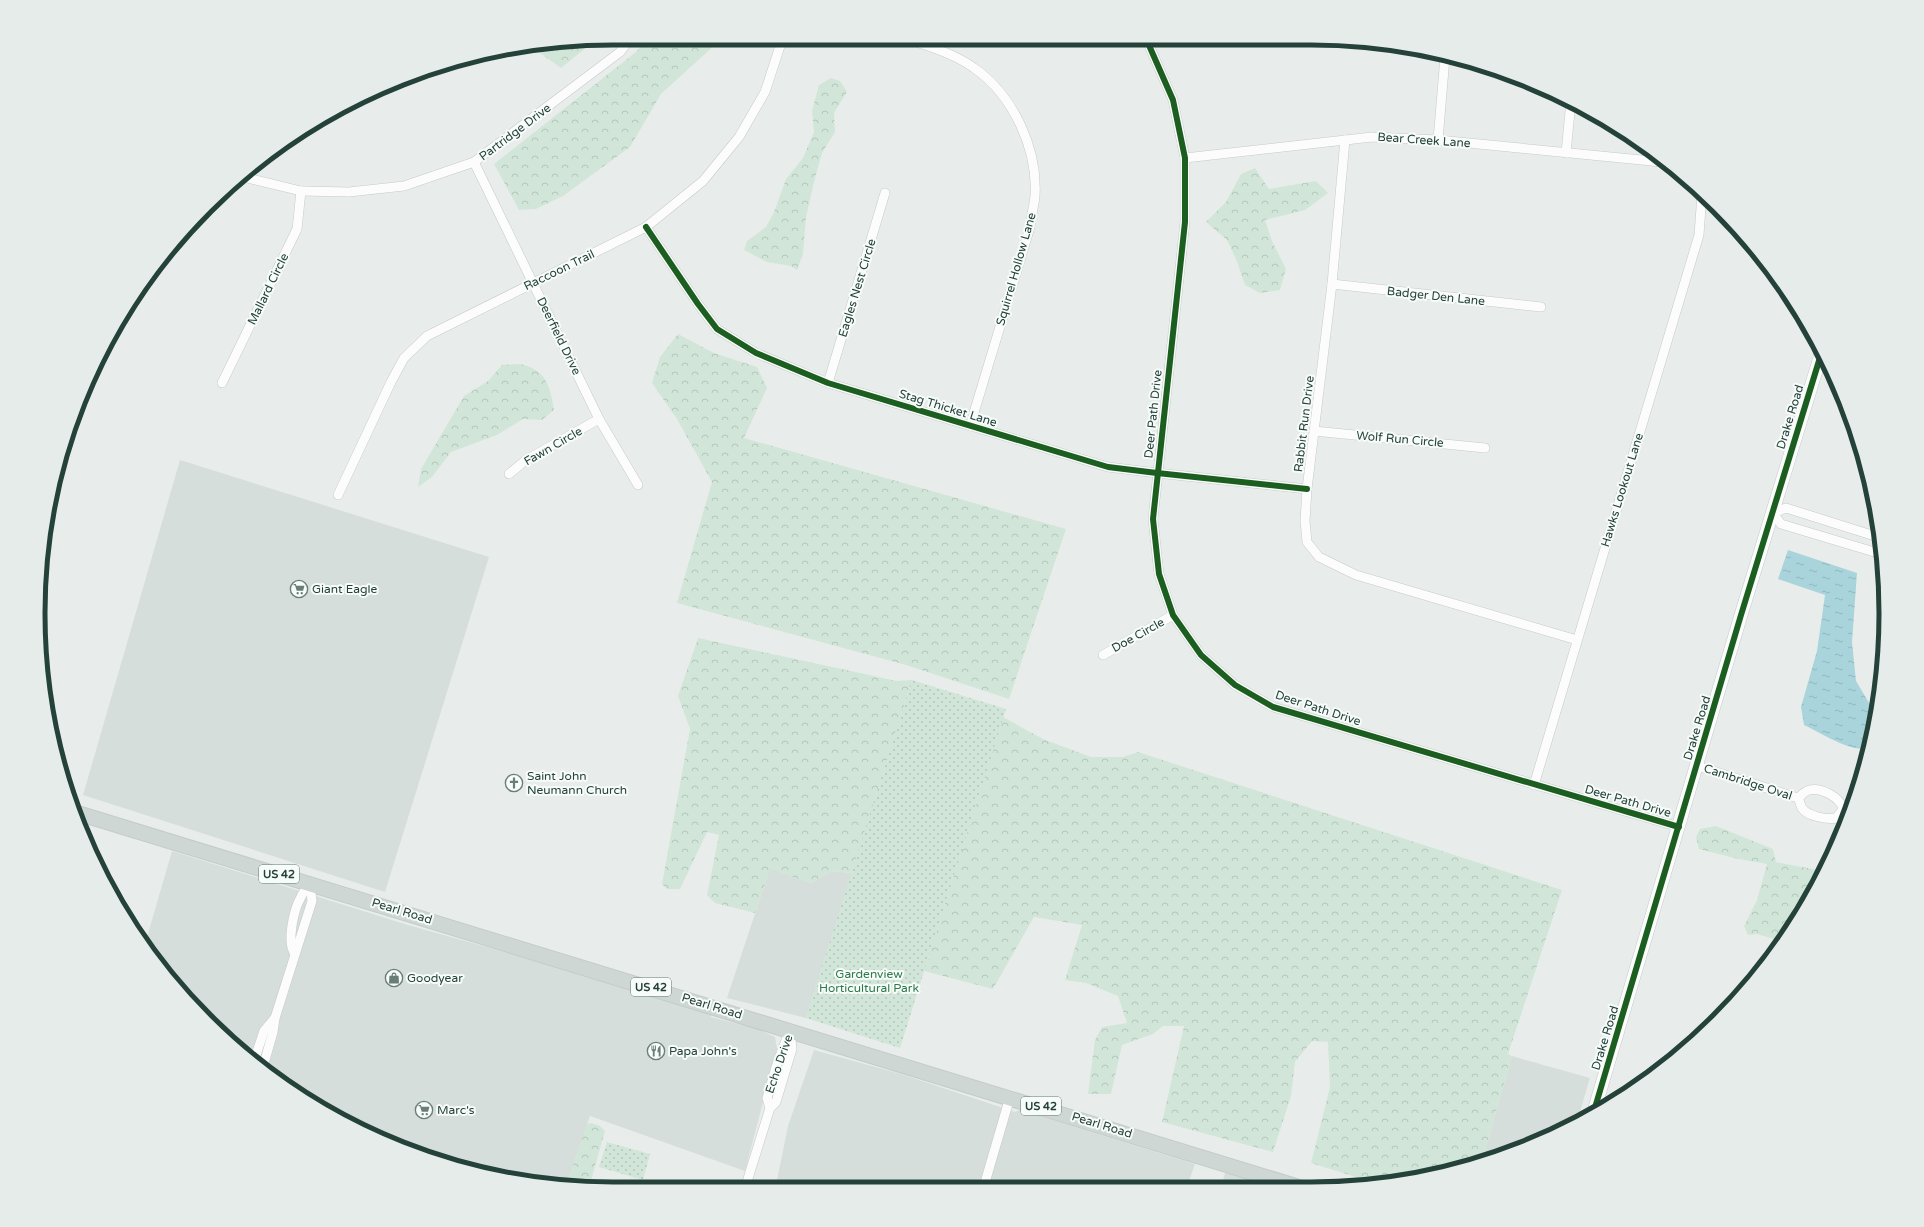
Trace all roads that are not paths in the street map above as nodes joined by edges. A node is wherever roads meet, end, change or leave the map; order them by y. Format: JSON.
{"nodes":[{"id":1,"x":625,"y":45,"type":"edge"},
{"id":2,"x":780,"y":45,"type":"edge"},
{"id":3,"x":923,"y":45,"type":"edge"},
{"id":4,"x":1149,"y":45,"type":"edge"},
{"id":5,"x":1445,"y":61,"type":"edge"},
{"id":6,"x":1570,"y":108,"type":"edge"},
{"id":7,"x":1345,"y":140,"type":"junction"},
{"id":8,"x":1438,"y":140,"type":"junction"},
{"id":9,"x":1566,"y":153,"type":"junction"},
{"id":10,"x":1185,"y":158,"type":"junction"},
{"id":11,"x":1656,"y":161,"type":"edge"},
{"id":12,"x":474,"y":162,"type":"junction"},
{"id":13,"x":248,"y":178,"type":"edge"},
{"id":14,"x":301,"y":191,"type":"junction"},
{"id":15,"x":885,"y":193,"type":"dead end"},
{"id":16,"x":1701,"y":202,"type":"edge"},
{"id":17,"x":646,"y":227,"type":"junction"},
{"id":18,"x":533,"y":283,"type":"junction"},
{"id":19,"x":1332,"y":284,"type":"junction"},
{"id":20,"x":1541,"y":307,"type":"dead end"},
{"id":21,"x":1819,"y":360,"type":"edge"},
{"id":22,"x":222,"y":383,"type":"dead end"},
{"id":23,"x":828,"y":383,"type":"junction"},
{"id":24,"x":599,"y":419,"type":"junction"},
{"id":25,"x":970,"y":426,"type":"junction"},
{"id":26,"x":1314,"y":431,"type":"junction"},
{"id":27,"x":1485,"y":448,"type":"dead end"},
{"id":28,"x":1157,"y":473,"type":"junction"},
{"id":29,"x":509,"y":474,"type":"dead end"},
{"id":30,"x":638,"y":485,"type":"dead end"},
{"id":31,"x":1307,"y":488,"type":"junction"},
{"id":32,"x":338,"y":494,"type":"dead end"},
{"id":33,"x":1773,"y":513,"type":"junction"},
{"id":34,"x":1873,"y":536,"type":"edge"},
{"id":35,"x":1875,"y":552,"type":"edge"},
{"id":36,"x":1174,"y":615,"type":"junction"},
{"id":37,"x":1577,"y":640,"type":"junction"},
{"id":38,"x":1103,"y":654,"type":"dead end"},
{"id":39,"x":1697,"y":766,"type":"junction"},
{"id":40,"x":1534,"y":785,"type":"junction"},
{"id":41,"x":1798,"y":798,"type":"junction"},
{"id":42,"x":82,"y":814,"type":"edge"},
{"id":43,"x":1679,"y":827,"type":"junction"},
{"id":44,"x":310,"y":884,"type":"junction"},
{"id":45,"x":275,"y":1018,"type":"junction"},
{"id":46,"x":790,"y":1030,"type":"junction"},
{"id":47,"x":256,"y":1055,"type":"edge"},
{"id":48,"x":264,"y":1063,"type":"edge"},
{"id":49,"x":1010,"y":1097,"type":"junction"},
{"id":50,"x":1596,"y":1106,"type":"edge"},
{"id":51,"x":747,"y":1182,"type":"edge"},
{"id":52,"x":985,"y":1182,"type":"edge"},
{"id":53,"x":1279,"y":1182,"type":"edge"}],
"edges":[{"from":1,"to":12,"type":"street","name":"Partridge Drive"},
{"from":2,"to":17,"type":"street","name":"Raccoon Trail"},
{"from":3,"to":25,"type":"street","name":"Squirrel Hollow Lane"},
{"from":4,"to":10,"type":"street","name":"Deer Path Drive"},
{"from":5,"to":8,"type":"street"},
{"from":6,"to":9,"type":"street"},
{"from":7,"to":8,"type":"street","name":"Bear Creek Lane"},
{"from":7,"to":10,"type":"street","name":"Bear Creek Lane"},
{"from":7,"to":19,"type":"street","name":"Rabbit Run Drive"},
{"from":8,"to":9,"type":"street","name":"Bear Creek Lane"},
{"from":9,"to":11,"type":"street","name":"Bear Creek Lane"},
{"from":10,"to":28,"type":"street","name":"Deer Path Drive"},
{"from":12,"to":14,"type":"street","name":"Partridge Drive"},
{"from":12,"to":18,"type":"street","name":"Deerfield Drive"},
{"from":13,"to":14,"type":"street","name":"Partridge Drive"},
{"from":14,"to":22,"type":"street","name":"Mallard Circle"},
{"from":15,"to":23,"type":"street","name":"Eagles Nest Circle"},
{"from":16,"to":37,"type":"street","name":"Hawks Lookout Lane"},
{"from":17,"to":18,"type":"street","name":"Raccoon Trail"},
{"from":17,"to":23,"type":"street","name":"Stag Thicket Lane"},
{"from":18,"to":24,"type":"street","name":"Deerfield Drive"},
{"from":18,"to":32,"type":"street","name":"Raccoon Trail"},
{"from":19,"to":20,"type":"street","name":"Badger Den Lane"},
{"from":19,"to":26,"type":"street","name":"Rabbit Run Drive"},
{"from":21,"to":33,"type":"street","name":"Drake Road"},
{"from":23,"to":25,"type":"street","name":"Stag Thicket Lane"},
{"from":24,"to":29,"type":"street","name":"Fawn Circle"},
{"from":24,"to":30,"type":"street","name":"Deerfield Drive"},
{"from":25,"to":28,"type":"street","name":"Stag Thicket Lane"},
{"from":26,"to":27,"type":"street","name":"Wolf Run Circle"},
{"from":26,"to":31,"type":"street","name":"Rabbit Run Drive"},
{"from":28,"to":31,"type":"street","name":"Stag Thicket Lane"},
{"from":28,"to":36,"type":"street","name":"Deer Path Drive"},
{"from":31,"to":37,"type":"street","name":"Rabbit Run Drive"},
{"from":33,"to":34,"type":"street"},
{"from":33,"to":35,"type":"street"},
{"from":33,"to":39,"type":"street","name":"Drake Road"},
{"from":36,"to":38,"type":"street","name":"Doe Circle"},
{"from":36,"to":40,"type":"street","name":"Deer Path Drive"},
{"from":37,"to":40,"type":"street","name":"Hawks Lookout Lane"},
{"from":39,"to":41,"type":"street","name":"Cambridge Oval"},
{"from":39,"to":43,"type":"street","name":"Drake Road"},
{"from":40,"to":43,"type":"street","name":"Deer Path Drive"},
{"from":41,"to":41,"type":"street","name":"Cambridge Oval"},
{"from":42,"to":44,"type":"main road","name":"Pearl Road","number":"US 42"},
{"from":43,"to":50,"type":"street","name":"Drake Road"},
{"from":44,"to":45,"type":"street"},
{"from":44,"to":46,"type":"main road","name":"Pearl Road","number":"US 42"},
{"from":45,"to":47,"type":"street"},
{"from":45,"to":48,"type":"street"},
{"from":46,"to":49,"type":"main road","name":"Pearl Road","number":"US 42"},
{"from":46,"to":51,"type":"street","name":"Echo Drive"},
{"from":49,"to":52,"type":"street"},
{"from":49,"to":53,"type":"main road","name":"Pearl Road","number":"US 42"}]}
